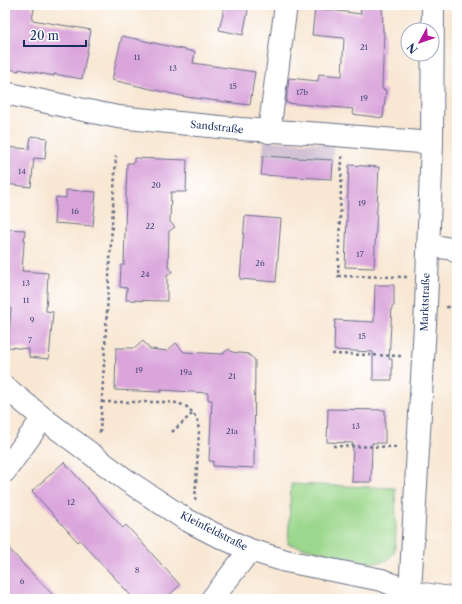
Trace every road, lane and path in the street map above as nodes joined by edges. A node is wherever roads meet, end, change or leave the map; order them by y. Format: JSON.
{"nodes":[{"id":1,"x":272,"y":5,"type":"edge"},
{"id":2,"x":286,"y":5,"type":"edge"},
{"id":3,"x":433,"y":5,"type":"edge"},
{"id":4,"x":5,"y":93,"type":"edge"},
{"id":5,"x":262,"y":131,"type":"junction"},
{"id":6,"x":343,"y":136,"type":"junction"},
{"id":7,"x":432,"y":143,"type":"junction"},
{"id":8,"x":116,"y":156,"type":"dead end"},
{"id":9,"x":428,"y":245,"type":"junction"},
{"id":10,"x":457,"y":252,"type":"edge"},
{"id":11,"x":426,"y":277,"type":"junction"},
{"id":12,"x":332,"y":354,"type":"dead end"},
{"id":13,"x":423,"y":357,"type":"junction"},
{"id":14,"x":5,"y":387,"type":"edge"},
{"id":15,"x":102,"y":402,"type":"junction"},
{"id":16,"x":193,"y":413,"type":"junction"},
{"id":17,"x":43,"y":418,"type":"junction"},
{"id":18,"x":172,"y":432,"type":"dead end"},
{"id":19,"x":333,"y":446,"type":"dead end"},
{"id":20,"x":418,"y":447,"type":"junction"},
{"id":21,"x":88,"y":451,"type":"junction"},
{"id":22,"x":5,"y":471,"type":"edge"},
{"id":23,"x":185,"y":519,"type":"junction"},
{"id":24,"x":250,"y":550,"type":"junction"},
{"id":25,"x":409,"y":595,"type":"edge"},
{"id":26,"x":212,"y":599,"type":"edge"},
{"id":27,"x":457,"y":599,"type":"edge"}],
"edges":[{"from":1,"to":5,"type":"street"},
{"from":2,"to":5,"type":"street"},
{"from":3,"to":7,"type":"street","name":"Marktstraße"},
{"from":4,"to":5,"type":"street","name":"Sandstraße"},
{"from":5,"to":6,"type":"street","name":"Sandstraße"},
{"from":6,"to":7,"type":"street","name":"Sandstraße"},
{"from":6,"to":11,"type":"path"},
{"from":7,"to":9,"type":"street","name":"Marktstraße"},
{"from":8,"to":15,"type":"path"},
{"from":9,"to":10,"type":"street"},
{"from":9,"to":11,"type":"street","name":"Marktstraße"},
{"from":11,"to":13,"type":"street","name":"Marktstraße"},
{"from":12,"to":13,"type":"path"},
{"from":13,"to":20,"type":"street","name":"Marktstraße"},
{"from":14,"to":17,"type":"street","name":"Kleinfeldstraße"},
{"from":15,"to":16,"type":"path"},
{"from":15,"to":21,"type":"path"},
{"from":16,"to":18,"type":"path"},
{"from":16,"to":23,"type":"path"},
{"from":17,"to":21,"type":"street","name":"Kleinfeldstraße"},
{"from":17,"to":22,"type":"street"},
{"from":19,"to":20,"type":"path"},
{"from":20,"to":25,"type":"street","name":"Marktstraße"},
{"from":21,"to":23,"type":"street","name":"Kleinfeldstraße"},
{"from":23,"to":24,"type":"street","name":"Kleinfeldstraße"},
{"from":24,"to":25,"type":"street","name":"Kleinfeldstraße"},
{"from":24,"to":26,"type":"street"},
{"from":25,"to":27,"type":"street","name":"Kleinfeldstraße"}]}
